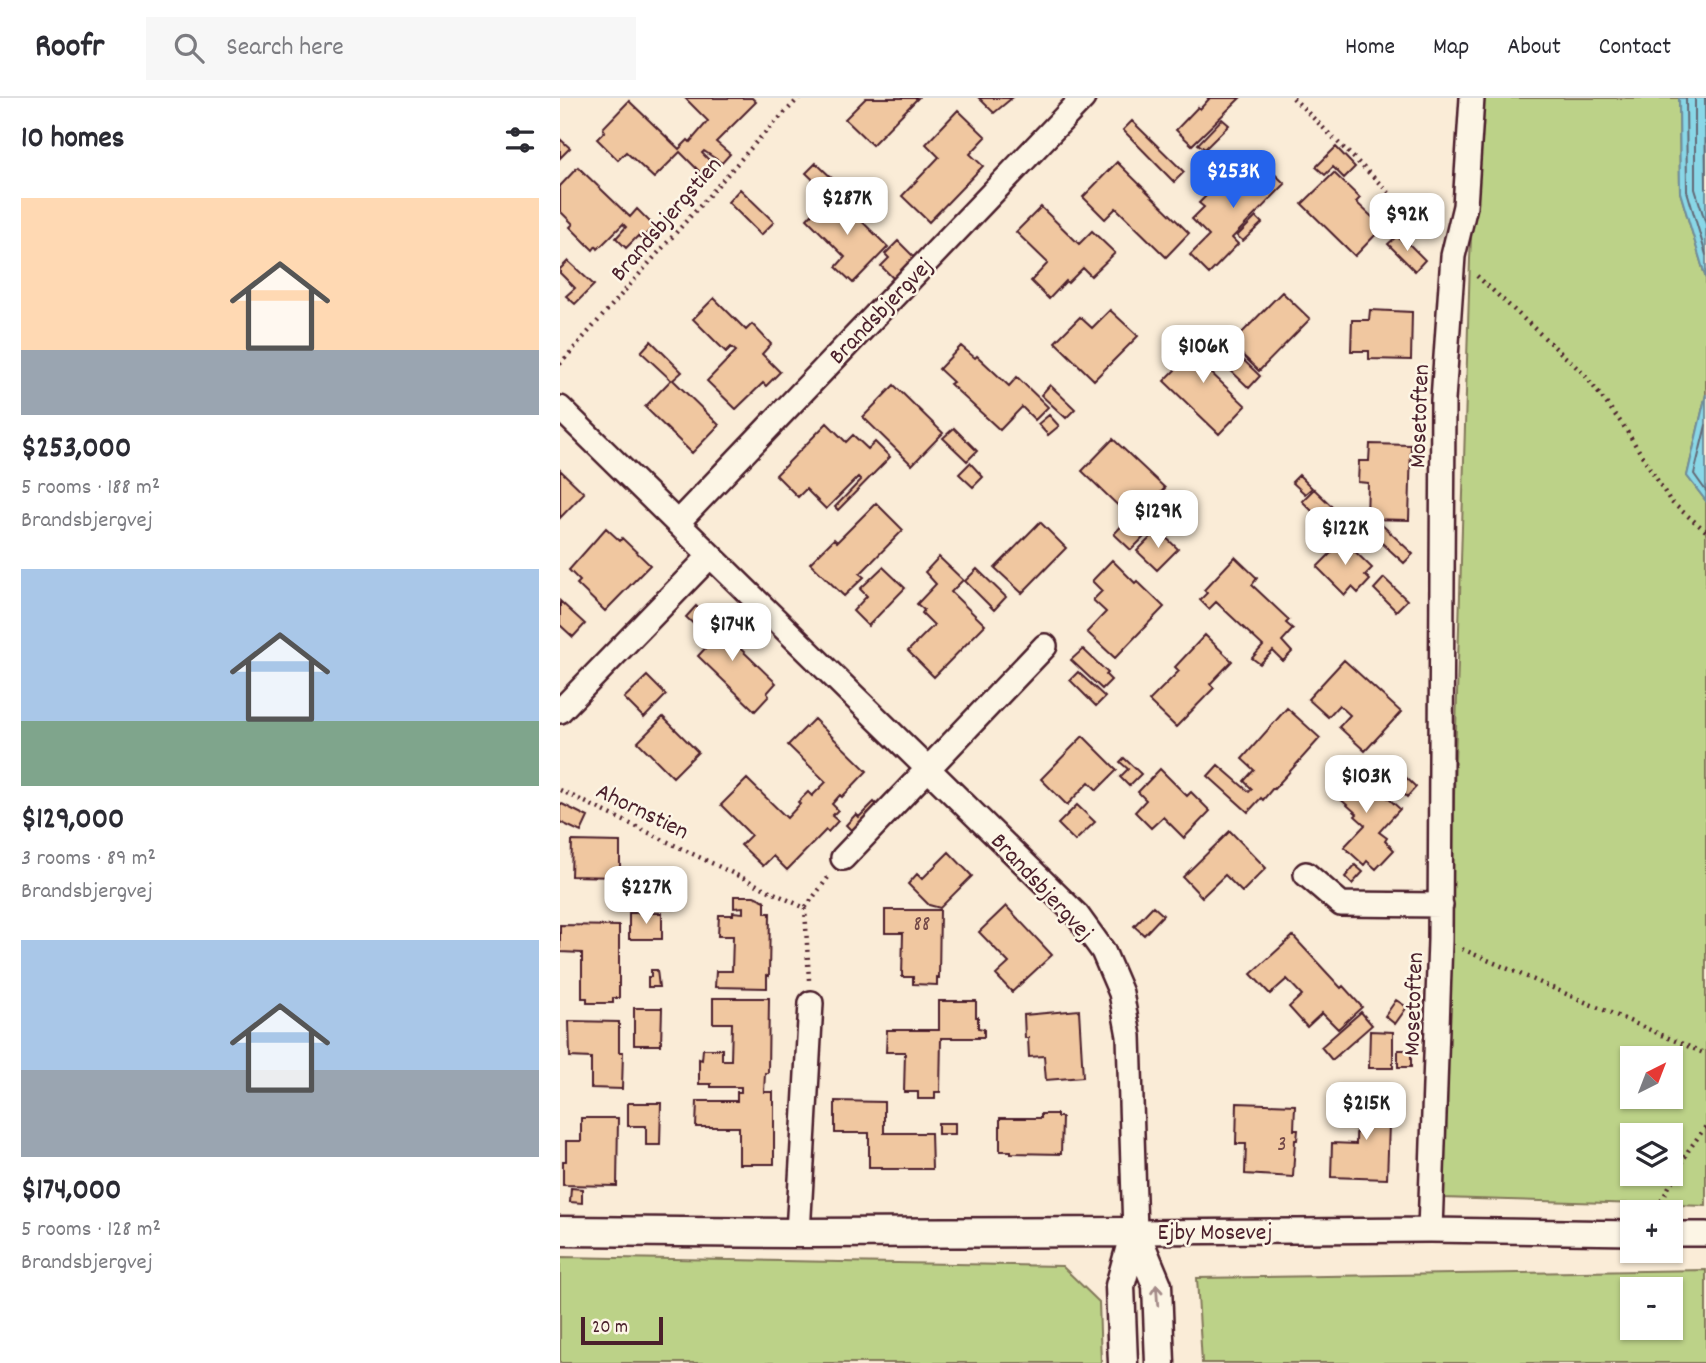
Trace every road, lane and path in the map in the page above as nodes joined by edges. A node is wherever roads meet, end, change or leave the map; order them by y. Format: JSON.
{"nodes":[{"id":1,"x":799,"y":98,"type":"edge"},
{"id":2,"x":1083,"y":98,"type":"edge"},
{"id":3,"x":1293,"y":98,"type":"edge"},
{"id":4,"x":1472,"y":98,"type":"edge"},
{"id":5,"x":1453,"y":256,"type":"junction"},
{"id":6,"x":560,"y":364,"type":"edge"},
{"id":7,"x":560,"y":408,"type":"edge"},
{"id":8,"x":677,"y":523,"type":"junction"},
{"id":9,"x":1706,"y":531,"type":"edge"},
{"id":10,"x":710,"y":556,"type":"junction"},
{"id":11,"x":1045,"y":646,"type":"dead end"},
{"id":12,"x":560,"y":711,"type":"edge"},
{"id":13,"x":928,"y":769,"type":"junction"},
{"id":14,"x":560,"y":790,"type":"edge"},
{"id":15,"x":843,"y":858,"type":"joint"},
{"id":16,"x":1306,"y":874,"type":"dead end"},
{"id":17,"x":1441,"y":905,"type":"junction"},
{"id":18,"x":805,"y":908,"type":"junction"},
{"id":19,"x":1440,"y":940,"type":"junction"},
{"id":20,"x":811,"y":1003,"type":"joint"},
{"id":21,"x":1706,"y":1054,"type":"edge"},
{"id":22,"x":1706,"y":1126,"type":"edge"},
{"id":23,"x":1662,"y":1200,"type":"edge"},
{"id":24,"x":1430,"y":1230,"type":"junction"},
{"id":25,"x":560,"y":1231,"type":"edge"},
{"id":26,"x":1135,"y":1232,"type":"junction"},
{"id":27,"x":798,"y":1233,"type":"junction"},
{"id":28,"x":1620,"y":1233,"type":"edge"},
{"id":29,"x":1683,"y":1234,"type":"edge"},
{"id":30,"x":1706,"y":1234,"type":"edge"},
{"id":31,"x":1122,"y":1363,"type":"edge"},
{"id":32,"x":1160,"y":1363,"type":"edge"}],
"edges":[{"from":1,"to":6,"type":"path","name":"Brandsbjergstien"},
{"from":2,"to":8,"type":"street","name":"Brandsbjergvej"},
{"from":3,"to":5,"type":"path"},
{"from":4,"to":5,"type":"street","name":"Mosetoften"},
{"from":5,"to":9,"type":"path"},
{"from":5,"to":17,"type":"street","name":"Mosetoften"},
{"from":7,"to":8,"type":"street","name":"Brandsbjergvej"},
{"from":8,"to":10,"type":"street","name":"Brandsbjergvej"},
{"from":10,"to":12,"type":"street"},
{"from":10,"to":13,"type":"street","name":"Brandsbjergvej"},
{"from":11,"to":13,"type":"street"},
{"from":13,"to":15,"type":"street"},
{"from":13,"to":26,"type":"street","name":"Brandsbjergvej"},
{"from":14,"to":18,"type":"path","name":"Ahornstien"},
{"from":15,"to":18,"type":"path"},
{"from":16,"to":17,"type":"street"},
{"from":17,"to":19,"type":"street","name":"Mosetoften"},
{"from":18,"to":20,"type":"path"},
{"from":19,"to":21,"type":"path"},
{"from":19,"to":24,"type":"street","name":"Mosetoften"},
{"from":20,"to":27,"type":"street"},
{"from":22,"to":23,"type":"path"},
{"from":24,"to":26,"type":"street","name":"Ejby Mosevej"},
{"from":24,"to":28,"type":"street","name":"Ejby Mosevej"},
{"from":25,"to":27,"type":"street","name":"Ejby Mosevej"},
{"from":26,"to":27,"type":"street","name":"Ejby Mosevej"},
{"from":26,"to":31,"type":"street","name":"Brandsbjergvej"},
{"from":32,"to":26,"type":"street","name":"Brandsbjergvej","one_way":true},
{"from":29,"to":30,"type":"street"}]}
